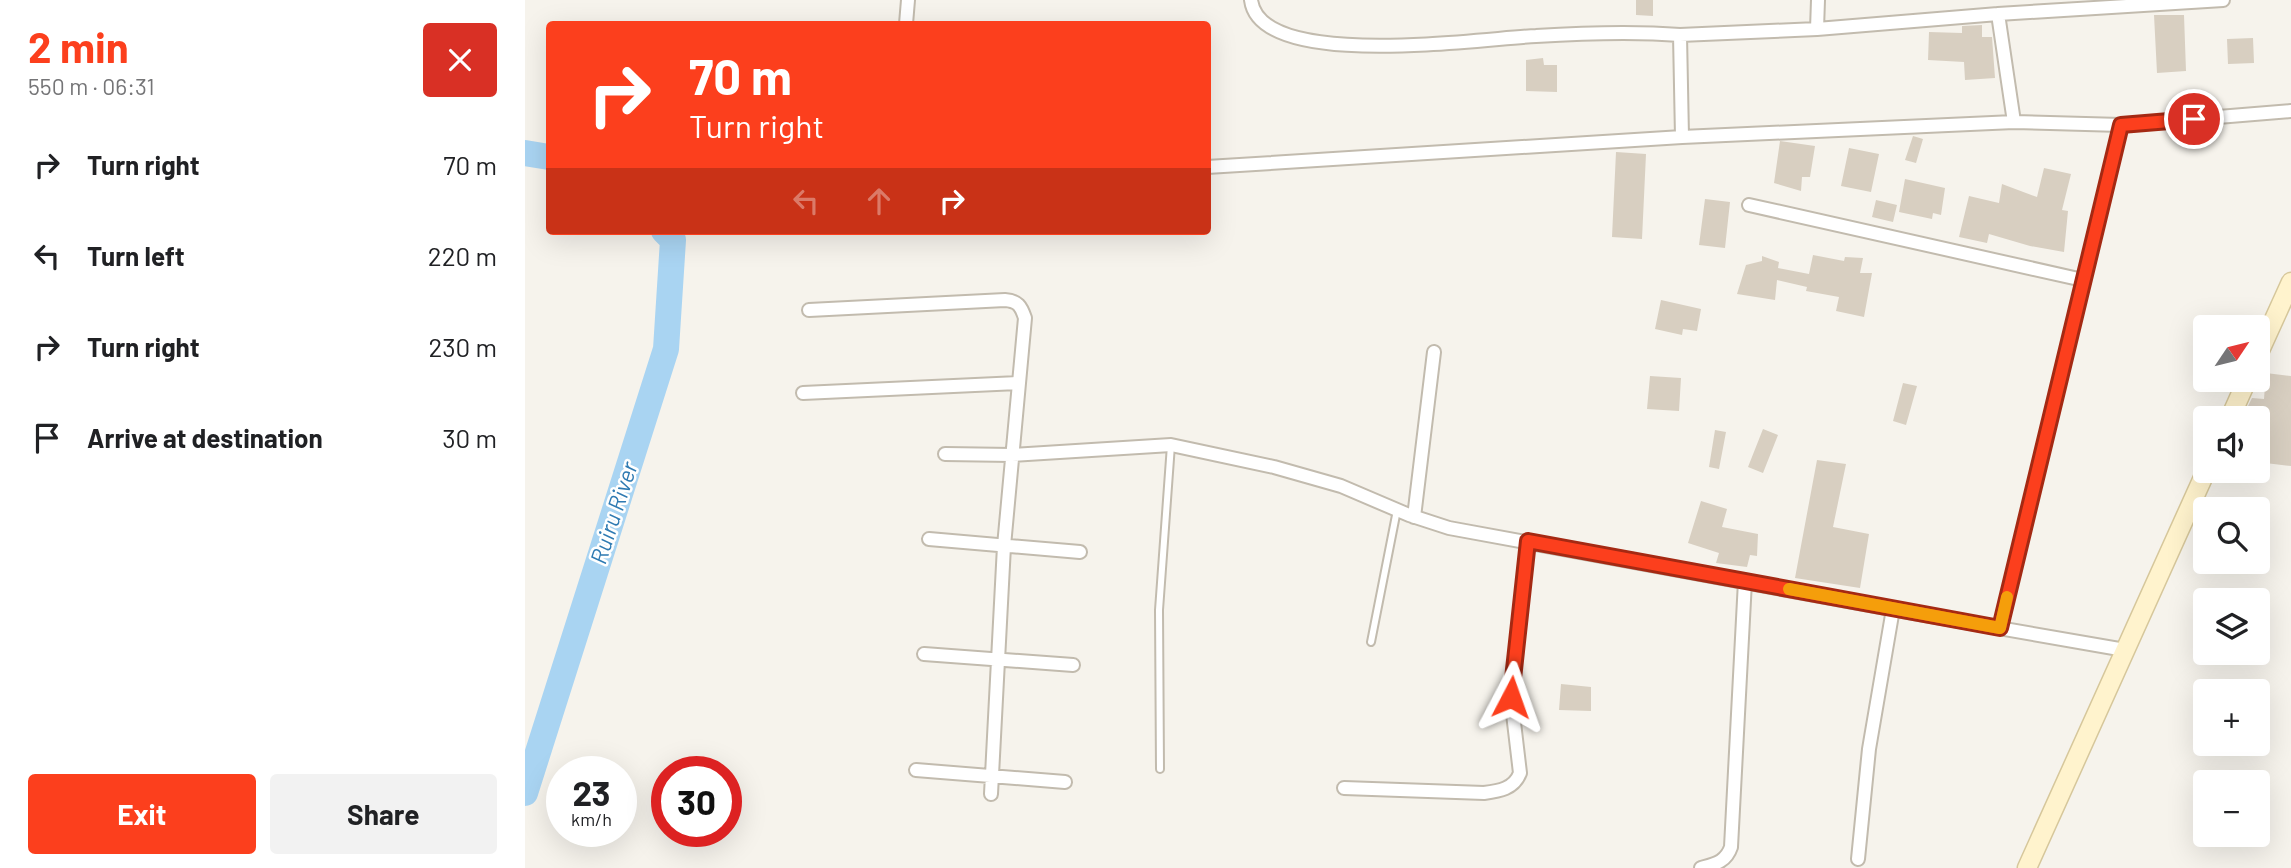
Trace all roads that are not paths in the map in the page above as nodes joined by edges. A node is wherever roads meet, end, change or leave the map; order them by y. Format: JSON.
{"nodes":[{"id":1,"x":908,"y":0,"type":"edge"},
{"id":2,"x":1251,"y":0,"type":"edge"},
{"id":3,"x":1818,"y":0,"type":"edge"},
{"id":4,"x":2223,"y":0,"type":"edge"},
{"id":5,"x":1998,"y":14,"type":"junction"},
{"id":6,"x":906,"y":21,"type":"edge"},
{"id":7,"x":1817,"y":29,"type":"junction"},
{"id":8,"x":1680,"y":35,"type":"junction"},
{"id":9,"x":2291,"y":111,"type":"edge"},
{"id":10,"x":2014,"y":122,"type":"junction"},
{"id":11,"x":2121,"y":125,"type":"junction"},
{"id":12,"x":1682,"y":137,"type":"junction"},
{"id":13,"x":1211,"y":167,"type":"edge"},
{"id":14,"x":1749,"y":205,"type":"dead end"},
{"id":15,"x":2083,"y":280,"type":"junction"},
{"id":16,"x":2291,"y":282,"type":"edge"},
{"id":17,"x":809,"y":310,"type":"dead end"},
{"id":18,"x":2270,"y":328,"type":"edge"},
{"id":19,"x":1434,"y":352,"type":"dead end"},
{"id":20,"x":1019,"y":383,"type":"junction"},
{"id":21,"x":803,"y":393,"type":"dead end"},
{"id":22,"x":1171,"y":445,"type":"junction"},
{"id":23,"x":945,"y":454,"type":"dead end"},
{"id":24,"x":1012,"y":455,"type":"junction"},
{"id":25,"x":2201,"y":483,"type":"edge"},
{"id":26,"x":1397,"y":510,"type":"junction"},
{"id":27,"x":1413,"y":517,"type":"junction"},
{"id":28,"x":929,"y":539,"type":"dead end"},
{"id":29,"x":1528,"y":541,"type":"junction"},
{"id":30,"x":1004,"y":546,"type":"junction"},
{"id":31,"x":1080,"y":552,"type":"dead end"},
{"id":32,"x":1745,"y":581,"type":"junction"},
{"id":33,"x":1893,"y":609,"type":"junction"},
{"id":34,"x":2000,"y":628,"type":"junction"},
{"id":35,"x":1371,"y":642,"type":"dead end"},
{"id":36,"x":2125,"y":650,"type":"junction"},
{"id":37,"x":924,"y":654,"type":"dead end"},
{"id":38,"x":997,"y":661,"type":"junction"},
{"id":39,"x":1073,"y":665,"type":"dead end"},
{"id":40,"x":1160,"y":769,"type":"dead end"},
{"id":41,"x":916,"y":771,"type":"dead end"},
{"id":42,"x":992,"y":776,"type":"junction"},
{"id":43,"x":1065,"y":782,"type":"dead end"},
{"id":44,"x":1344,"y":788,"type":"dead end"},
{"id":45,"x":991,"y":793,"type":"dead end"},
{"id":46,"x":1858,"y":859,"type":"dead end"},
{"id":47,"x":1701,"y":868,"type":"edge"},
{"id":48,"x":2027,"y":868,"type":"edge"}],
"edges":[{"from":1,"to":6,"type":"street"},
{"from":2,"to":8,"type":"street"},
{"from":3,"to":7,"type":"street"},
{"from":4,"to":5,"type":"street"},
{"from":5,"to":7,"type":"street"},
{"from":5,"to":10,"type":"street"},
{"from":7,"to":8,"type":"street"},
{"from":8,"to":12,"type":"street"},
{"from":9,"to":11,"type":"street"},
{"from":10,"to":11,"type":"street"},
{"from":10,"to":12,"type":"street"},
{"from":11,"to":15,"type":"street"},
{"from":12,"to":13,"type":"street"},
{"from":14,"to":15,"type":"street"},
{"from":15,"to":34,"type":"street"},
{"from":16,"to":18,"type":"street"},
{"from":17,"to":20,"type":"street"},
{"from":19,"to":27,"type":"street"},
{"from":20,"to":21,"type":"street"},
{"from":20,"to":24,"type":"street"},
{"from":22,"to":24,"type":"street"},
{"from":22,"to":26,"type":"street"},
{"from":22,"to":40,"type":"lane"},
{"from":23,"to":24,"type":"street"},
{"from":24,"to":30,"type":"street"},
{"from":25,"to":36,"type":"street"},
{"from":26,"to":27,"type":"street"},
{"from":26,"to":35,"type":"lane"},
{"from":27,"to":29,"type":"street"},
{"from":28,"to":30,"type":"street"},
{"from":29,"to":32,"type":"street"},
{"from":29,"to":44,"type":"street"},
{"from":30,"to":31,"type":"street"},
{"from":30,"to":38,"type":"street"},
{"from":32,"to":33,"type":"street"},
{"from":32,"to":47,"type":"street"},
{"from":33,"to":34,"type":"street"},
{"from":33,"to":46,"type":"street"},
{"from":34,"to":36,"type":"street"},
{"from":36,"to":48,"type":"street"},
{"from":37,"to":38,"type":"street"},
{"from":38,"to":39,"type":"street"},
{"from":38,"to":42,"type":"street"},
{"from":41,"to":42,"type":"street"},
{"from":42,"to":43,"type":"street"},
{"from":42,"to":45,"type":"street"}]}
